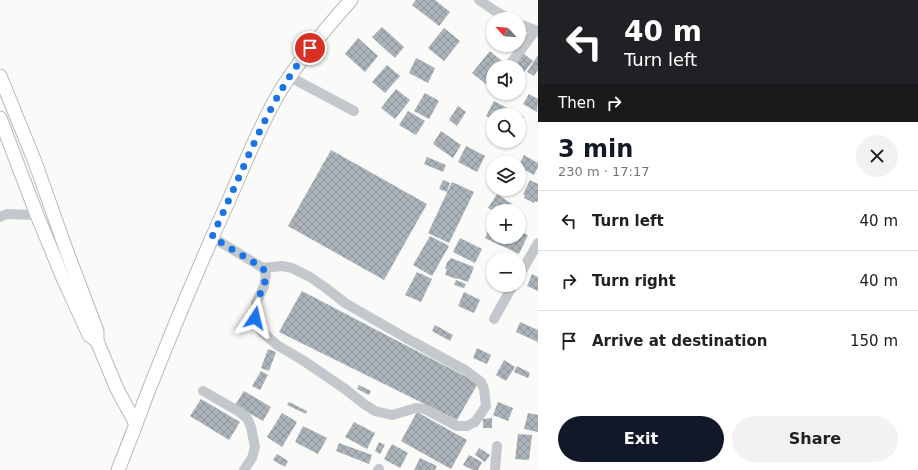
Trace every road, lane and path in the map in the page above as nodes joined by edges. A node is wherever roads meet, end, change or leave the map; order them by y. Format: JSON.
{"nodes":[{"id":1,"x":351,"y":0,"type":"edge"},
{"id":2,"x":479,"y":0,"type":"edge"},
{"id":3,"x":497,"y":12,"type":"edge"},
{"id":4,"x":526,"y":27,"type":"edge"},
{"id":5,"x":536,"y":31,"type":"edge"},
{"id":6,"x":513,"y":60,"type":"edge"},
{"id":7,"x":0,"y":76,"type":"edge"},
{"id":8,"x":290,"y":77,"type":"junction"},
{"id":9,"x":354,"y":111,"type":"dead end"},
{"id":10,"x":0,"y":118,"type":"edge"},
{"id":11,"x":37,"y":215,"type":"junction"},
{"id":12,"x":0,"y":217,"type":"edge"},
{"id":13,"x":212,"y":237,"type":"junction"},
{"id":14,"x":538,"y":243,"type":"edge"},
{"id":15,"x":526,"y":264,"type":"edge"},
{"id":16,"x":263,"y":268,"type":"junction"},
{"id":17,"x":510,"y":292,"type":"edge"},
{"id":18,"x":494,"y":319,"type":"dead end"},
{"id":19,"x":97,"y":341,"type":"junction"},
{"id":20,"x":203,"y":391,"type":"dead end"},
{"id":21,"x":136,"y":424,"type":"junction"},
{"id":22,"x":497,"y":446,"type":"dead end"},
{"id":23,"x":118,"y":470,"type":"edge"},
{"id":24,"x":244,"y":470,"type":"edge"},
{"id":25,"x":495,"y":470,"type":"edge"}],
"edges":[{"from":1,"to":8,"type":"main road"},
{"from":2,"to":3,"type":"street"},
{"from":4,"to":5,"type":"street"},
{"from":5,"to":6,"type":"street"},
{"from":7,"to":19,"type":"main road"},
{"from":8,"to":9,"type":"street"},
{"from":8,"to":13,"type":"main road"},
{"from":10,"to":11,"type":"main road"},
{"from":11,"to":12,"type":"street"},
{"from":11,"to":19,"type":"main road"},
{"from":13,"to":16,"type":"street"},
{"from":13,"to":21,"type":"main road"},
{"from":14,"to":15,"type":"street"},
{"from":16,"to":16,"type":"street"},
{"from":17,"to":18,"type":"street"},
{"from":19,"to":21,"type":"main road"},
{"from":20,"to":24,"type":"street"},
{"from":21,"to":23,"type":"main road"},
{"from":22,"to":25,"type":"street"}]}
